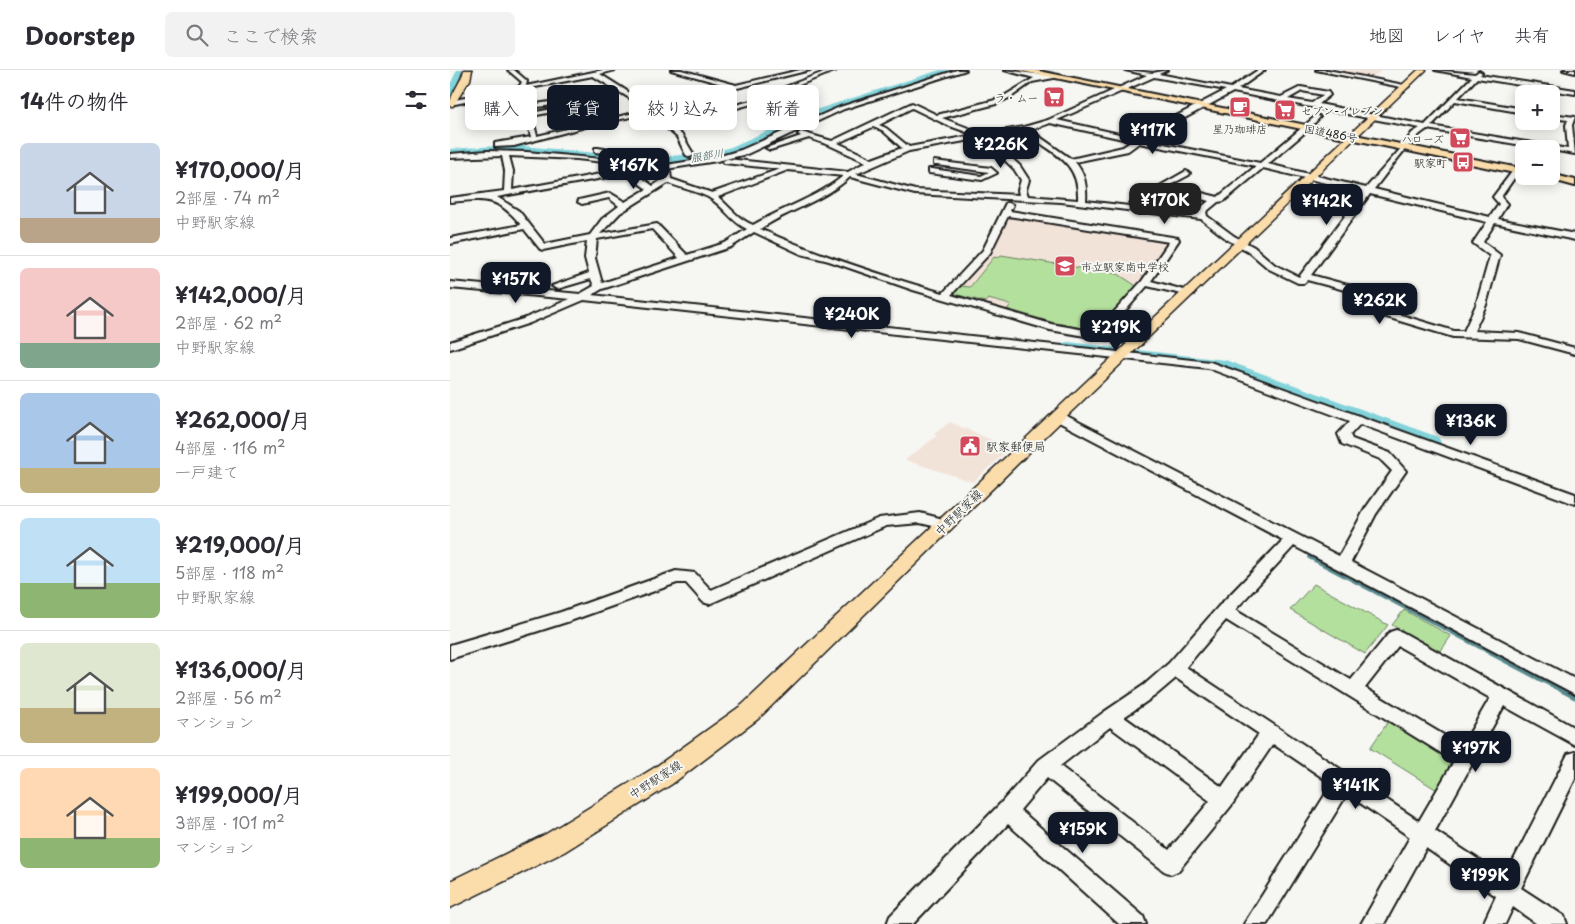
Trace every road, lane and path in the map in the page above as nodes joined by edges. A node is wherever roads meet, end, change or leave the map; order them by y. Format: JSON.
{"nodes":[{"id":1,"x":468,"y":70,"type":"edge"},
{"id":2,"x":512,"y":70,"type":"edge"},
{"id":3,"x":612,"y":70,"type":"edge"},
{"id":4,"x":674,"y":70,"type":"edge"},
{"id":5,"x":807,"y":70,"type":"edge"},
{"id":6,"x":834,"y":70,"type":"edge"},
{"id":7,"x":940,"y":70,"type":"edge"},
{"id":8,"x":962,"y":70,"type":"edge"},
{"id":9,"x":1007,"y":70,"type":"edge"},
{"id":10,"x":1021,"y":70,"type":"edge"},
{"id":11,"x":1033,"y":70,"type":"edge"},
{"id":12,"x":1047,"y":70,"type":"edge"},
{"id":13,"x":1128,"y":70,"type":"edge"},
{"id":14,"x":1164,"y":70,"type":"edge"},
{"id":15,"x":1262,"y":70,"type":"edge"},
{"id":16,"x":1319,"y":70,"type":"edge"},
{"id":17,"x":1422,"y":70,"type":"edge"},
{"id":18,"x":1438,"y":70,"type":"edge"},
{"id":19,"x":1481,"y":70,"type":"edge"},
{"id":20,"x":1566,"y":70,"type":"edge"},
{"id":21,"x":792,"y":71,"type":"edge"},
{"id":22,"x":1575,"y":71,"type":"edge"},
{"id":23,"x":595,"y":74,"type":"junction"},
{"id":24,"x":948,"y":74,"type":"junction"},
{"id":25,"x":1057,"y":74,"type":"edge"},
{"id":26,"x":1155,"y":75,"type":"junction"},
{"id":27,"x":1041,"y":77,"type":"junction"},
{"id":28,"x":1476,"y":77,"type":"junction"},
{"id":29,"x":769,"y":78,"type":"junction"},
{"id":30,"x":798,"y":84,"type":"junction"},
{"id":31,"x":524,"y":85,"type":"edge"},
{"id":32,"x":537,"y":85,"type":"edge"},
{"id":33,"x":731,"y":85,"type":"edge"},
{"id":34,"x":737,"y":86,"type":"edge"},
{"id":35,"x":1406,"y":86,"type":"junction"},
{"id":36,"x":1123,"y":89,"type":"junction"},
{"id":37,"x":1232,"y":90,"type":"junction"},
{"id":38,"x":1575,"y":92,"type":"edge"},
{"id":39,"x":916,"y":93,"type":"dead end"},
{"id":40,"x":629,"y":94,"type":"edge"},
{"id":41,"x":1453,"y":98,"type":"junction"},
{"id":42,"x":1283,"y":99,"type":"junction"},
{"id":43,"x":465,"y":100,"type":"edge"},
{"id":44,"x":451,"y":103,"type":"edge"},
{"id":45,"x":1201,"y":105,"type":"junction"},
{"id":46,"x":1314,"y":105,"type":"junction"},
{"id":47,"x":737,"y":107,"type":"edge"},
{"id":48,"x":824,"y":107,"type":"dead end"},
{"id":49,"x":1515,"y":109,"type":"edge"},
{"id":50,"x":528,"y":111,"type":"joint"},
{"id":51,"x":629,"y":112,"type":"edge"},
{"id":52,"x":1374,"y":116,"type":"junction"},
{"id":53,"x":937,"y":117,"type":"junction"},
{"id":54,"x":1317,"y":117,"type":"dead end"},
{"id":55,"x":1560,"y":117,"type":"edge"},
{"id":56,"x":1574,"y":119,"type":"edge"},
{"id":57,"x":1050,"y":121,"type":"junction"},
{"id":58,"x":873,"y":125,"type":"junction"},
{"id":59,"x":1427,"y":126,"type":"junction"},
{"id":60,"x":1308,"y":127,"type":"junction"},
{"id":61,"x":1025,"y":129,"type":"junction"},
{"id":62,"x":532,"y":130,"type":"edge"},
{"id":63,"x":672,"y":130,"type":"edge"},
{"id":64,"x":809,"y":136,"type":"junction"},
{"id":65,"x":984,"y":136,"type":"junction"},
{"id":66,"x":1355,"y":136,"type":"junction"},
{"id":67,"x":775,"y":137,"type":"junction"},
{"id":68,"x":1574,"y":137,"type":"edge"},
{"id":69,"x":534,"y":138,"type":"junction"},
{"id":70,"x":1139,"y":141,"type":"junction"},
{"id":71,"x":832,"y":143,"type":"junction"},
{"id":72,"x":1515,"y":144,"type":"edge"},
{"id":73,"x":934,"y":145,"type":"junction"},
{"id":74,"x":736,"y":146,"type":"dead end"},
{"id":75,"x":1406,"y":147,"type":"junction"},
{"id":76,"x":493,"y":148,"type":"junction"},
{"id":77,"x":578,"y":148,"type":"dead end"},
{"id":78,"x":590,"y":149,"type":"dead end"},
{"id":79,"x":450,"y":150,"type":"edge"},
{"id":80,"x":907,"y":150,"type":"junction"},
{"id":81,"x":1560,"y":150,"type":"edge"},
{"id":82,"x":1573,"y":152,"type":"edge"},
{"id":83,"x":505,"y":153,"type":"junction"},
{"id":84,"x":709,"y":154,"type":"junction"},
{"id":85,"x":690,"y":155,"type":"junction"},
{"id":86,"x":450,"y":156,"type":"edge"},
{"id":87,"x":727,"y":161,"type":"junction"},
{"id":88,"x":1071,"y":161,"type":"junction"},
{"id":89,"x":872,"y":162,"type":"junction"},
{"id":90,"x":668,"y":163,"type":"junction"},
{"id":91,"x":937,"y":163,"type":"junction"},
{"id":92,"x":1261,"y":165,"type":"junction"},
{"id":93,"x":792,"y":168,"type":"junction"},
{"id":94,"x":1515,"y":169,"type":"edge"},
{"id":95,"x":627,"y":171,"type":"junction"},
{"id":96,"x":1186,"y":173,"type":"dead end"},
{"id":97,"x":849,"y":174,"type":"junction"},
{"id":98,"x":1310,"y":176,"type":"junction"},
{"id":99,"x":1515,"y":176,"type":"edge"},
{"id":100,"x":1560,"y":177,"type":"edge"},
{"id":101,"x":1560,"y":179,"type":"edge"},
{"id":102,"x":667,"y":180,"type":"junction"},
{"id":103,"x":1575,"y":181,"type":"edge"},
{"id":104,"x":1164,"y":186,"type":"junction"},
{"id":105,"x":654,"y":190,"type":"junction"},
{"id":106,"x":1368,"y":191,"type":"junction"},
{"id":107,"x":508,"y":192,"type":"junction"},
{"id":108,"x":490,"y":196,"type":"junction"},
{"id":109,"x":712,"y":196,"type":"junction"},
{"id":110,"x":1020,"y":197,"type":"junction"},
{"id":111,"x":450,"y":200,"type":"edge"},
{"id":112,"x":1215,"y":200,"type":"junction"},
{"id":113,"x":582,"y":202,"type":"dead end"},
{"id":114,"x":1082,"y":202,"type":"junction"},
{"id":115,"x":1134,"y":203,"type":"dead end"},
{"id":116,"x":624,"y":206,"type":"junction"},
{"id":117,"x":1004,"y":213,"type":"junction"},
{"id":118,"x":1203,"y":217,"type":"junction"},
{"id":119,"x":1491,"y":220,"type":"junction"},
{"id":120,"x":527,"y":226,"type":"junction"},
{"id":121,"x":755,"y":230,"type":"junction"},
{"id":122,"x":1575,"y":237,"type":"edge"},
{"id":123,"x":593,"y":238,"type":"junction"},
{"id":124,"x":450,"y":241,"type":"edge"},
{"id":125,"x":1242,"y":244,"type":"junction"},
{"id":126,"x":685,"y":259,"type":"junction"},
{"id":127,"x":594,"y":275,"type":"junction"},
{"id":128,"x":1305,"y":276,"type":"junction"},
{"id":129,"x":1145,"y":283,"type":"junction"},
{"id":130,"x":450,"y":285,"type":"edge"},
{"id":131,"x":557,"y":286,"type":"dead end"},
{"id":132,"x":598,"y":288,"type":"junction"},
{"id":133,"x":1190,"y":293,"type":"junction"},
{"id":134,"x":945,"y":296,"type":"junction"},
{"id":135,"x":583,"y":297,"type":"junction"},
{"id":136,"x":1468,"y":333,"type":"junction"},
{"id":137,"x":1098,"y":336,"type":"junction"},
{"id":138,"x":450,"y":346,"type":"edge"},
{"id":139,"x":1129,"y":350,"type":"junction"},
{"id":140,"x":1575,"y":351,"type":"edge"},
{"id":141,"x":1058,"y":417,"type":"junction"},
{"id":142,"x":1358,"y":419,"type":"junction"},
{"id":143,"x":1575,"y":499,"type":"edge"},
{"id":144,"x":946,"y":524,"type":"junction"},
{"id":145,"x":1294,"y":538,"type":"junction"},
{"id":146,"x":1343,"y":563,"type":"junction"},
{"id":147,"x":1224,"y":611,"type":"junction"},
{"id":148,"x":450,"y":652,"type":"edge"},
{"id":149,"x":1175,"y":668,"type":"junction"},
{"id":150,"x":1575,"y":687,"type":"edge"},
{"id":151,"x":1353,"y":690,"type":"junction"},
{"id":152,"x":1500,"y":696,"type":"junction"},
{"id":153,"x":1110,"y":717,"type":"junction"},
{"id":154,"x":1271,"y":732,"type":"junction"},
{"id":155,"x":1575,"y":737,"type":"edge"},
{"id":156,"x":1465,"y":758,"type":"junction"},
{"id":157,"x":1575,"y":760,"type":"edge"},
{"id":158,"x":1046,"y":766,"type":"junction"},
{"id":159,"x":1344,"y":781,"type":"junction"},
{"id":160,"x":1224,"y":800,"type":"junction"},
{"id":161,"x":1007,"y":811,"type":"junction"},
{"id":162,"x":1422,"y":833,"type":"junction"},
{"id":163,"x":1508,"y":891,"type":"junction"},
{"id":164,"x":450,"y":895,"type":"edge"},
{"id":165,"x":898,"y":924,"type":"edge"},
{"id":166,"x":1135,"y":924,"type":"edge"},
{"id":167,"x":1255,"y":924,"type":"edge"},
{"id":168,"x":1372,"y":924,"type":"edge"},
{"id":169,"x":1494,"y":924,"type":"edge"},
{"id":170,"x":1556,"y":924,"type":"edge"}],
"edges":[{"from":1,"to":44,"type":"main road"},
{"from":2,"to":31,"type":"street"},
{"from":3,"to":23,"type":"street"},
{"from":4,"to":33,"type":"street"},
{"from":5,"to":21,"type":"street"},
{"from":6,"to":30,"type":"street"},
{"from":7,"to":48,"type":"street"},
{"from":8,"to":24,"type":"street"},
{"from":9,"to":27,"type":"street"},
{"from":10,"to":25,"type":"highway","name":"国道486号"},
{"from":11,"to":25,"type":"highway","name":"国道486号"},
{"from":12,"to":25,"type":"street"},
{"from":13,"to":26,"type":"street"},
{"from":14,"to":26,"type":"street"},
{"from":15,"to":37,"type":"street"},
{"from":16,"to":35,"type":"street"},
{"from":17,"to":35,"type":"main road","name":"中野駅家線"},
{"from":18,"to":28,"type":"street"},
{"from":19,"to":28,"type":"street"},
{"from":20,"to":22,"type":"street"},
{"from":21,"to":29,"type":"street"},
{"from":23,"to":32,"type":"street"},
{"from":23,"to":40,"type":"street"},
{"from":24,"to":39,"type":"street"},
{"from":24,"to":67,"type":"street"},
{"from":25,"to":27,"type":"street"},
{"from":25,"to":36,"type":"highway","name":"国道486号"},
{"from":26,"to":36,"type":"street"},
{"from":26,"to":37,"type":"street"},
{"from":27,"to":53,"type":"street"},
{"from":28,"to":38,"type":"street"},
{"from":28,"to":41,"type":"street"},
{"from":29,"to":30,"type":"street"},
{"from":29,"to":34,"type":"street"},
{"from":30,"to":47,"type":"street"},
{"from":35,"to":52,"type":"main road","name":"中野駅家線"},
{"from":36,"to":45,"type":"highway","name":"国道486号"},
{"from":36,"to":57,"type":"street"},
{"from":37,"to":42,"type":"street"},
{"from":37,"to":45,"type":"street"},
{"from":41,"to":49,"type":"street"},
{"from":41,"to":59,"type":"street"},
{"from":42,"to":46,"type":"street"},
{"from":42,"to":46,"type":"street"},
{"from":43,"to":44,"type":"street"},
{"from":45,"to":60,"type":"highway","name":"国道486号"},
{"from":45,"to":70,"type":"street"},
{"from":46,"to":52,"type":"street"},
{"from":50,"to":50,"type":"street"},
{"from":51,"to":69,"type":"street"},
{"from":52,"to":59,"type":"street"},
{"from":52,"to":66,"type":"main road","name":"中野駅家線"},
{"from":53,"to":58,"type":"street"},
{"from":53,"to":65,"type":"street"},
{"from":54,"to":60,"type":"street"},
{"from":55,"to":56,"type":"street"},
{"from":56,"to":68,"type":"street"},
{"from":57,"to":61,"type":"street"},
{"from":57,"to":70,"type":"street"},
{"from":58,"to":71,"type":"street"},
{"from":58,"to":80,"type":"street"},
{"from":59,"to":72,"type":"street"},
{"from":59,"to":75,"type":"street"},
{"from":60,"to":66,"type":"highway","name":"国道486号"},
{"from":60,"to":92,"type":"street"},
{"from":61,"to":65,"type":"street"},
{"from":61,"to":88,"type":"street"},
{"from":62,"to":69,"type":"street"},
{"from":63,"to":85,"type":"street"},
{"from":64,"to":67,"type":"street"},
{"from":64,"to":71,"type":"street"},
{"from":64,"to":87,"type":"street"},
{"from":65,"to":73,"type":"street"},
{"from":65,"to":110,"type":"street"},
{"from":66,"to":75,"type":"highway","name":"国道486号"},
{"from":66,"to":98,"type":"main road","name":"中野駅家線"},
{"from":67,"to":90,"type":"street"},
{"from":68,"to":82,"type":"street"},
{"from":69,"to":76,"type":"street"},
{"from":70,"to":88,"type":"street"},
{"from":70,"to":92,"type":"street"},
{"from":71,"to":89,"type":"street"},
{"from":73,"to":80,"type":"street"},
{"from":73,"to":91,"type":"street"},
{"from":74,"to":84,"type":"street"},
{"from":75,"to":94,"type":"highway","name":"国道486号"},
{"from":75,"to":106,"type":"street"},
{"from":76,"to":77,"type":"street"},
{"from":76,"to":79,"type":"street"},
{"from":76,"to":83,"type":"street"},
{"from":76,"to":86,"type":"street"},
{"from":78,"to":90,"type":"street"},
{"from":80,"to":89,"type":"street"},
{"from":81,"to":82,"type":"street"},
{"from":83,"to":90,"type":"street"},
{"from":83,"to":107,"type":"street"},
{"from":84,"to":85,"type":"street"},
{"from":84,"to":90,"type":"street"},
{"from":85,"to":90,"type":"street"},
{"from":87,"to":93,"type":"street"},
{"from":87,"to":102,"type":"street"},
{"from":88,"to":114,"type":"street"},
{"from":89,"to":97,"type":"street"},
{"from":90,"to":95,"type":"street"},
{"from":90,"to":102,"type":"street"},
{"from":91,"to":91,"type":"street"},
{"from":92,"to":98,"type":"street"},
{"from":92,"to":112,"type":"street"},
{"from":93,"to":97,"type":"street"},
{"from":93,"to":109,"type":"street"},
{"from":95,"to":105,"type":"street"},
{"from":95,"to":107,"type":"street"},
{"from":96,"to":104,"type":"street"},
{"from":97,"to":110,"type":"street"},
{"from":97,"to":121,"type":"street"},
{"from":98,"to":106,"type":"street"},
{"from":98,"to":125,"type":"main road","name":"中野駅家線"},
{"from":99,"to":119,"type":"street"},
{"from":100,"to":103,"type":"highway"},
{"from":101,"to":103,"type":"highway"},
{"from":102,"to":105,"type":"street"},
{"from":102,"to":109,"type":"street"},
{"from":104,"to":112,"type":"street"},
{"from":104,"to":115,"type":"street"},
{"from":105,"to":116,"type":"street"},
{"from":106,"to":119,"type":"street"},
{"from":106,"to":128,"type":"street"},
{"from":107,"to":108,"type":"street"},
{"from":108,"to":111,"type":"street"},
{"from":108,"to":120,"type":"street"},
{"from":109,"to":121,"type":"street"},
{"from":110,"to":114,"type":"street"},
{"from":110,"to":117,"type":"street"},
{"from":112,"to":118,"type":"street"},
{"from":113,"to":116,"type":"street"},
{"from":114,"to":118,"type":"street"},
{"from":116,"to":123,"type":"street"},
{"from":117,"to":129,"type":"street"},
{"from":117,"to":134,"type":"street"},
{"from":118,"to":125,"type":"street"},
{"from":119,"to":122,"type":"street"},
{"from":119,"to":136,"type":"street"},
{"from":120,"to":123,"type":"street"},
{"from":120,"to":124,"type":"street"},
{"from":121,"to":126,"type":"street"},
{"from":121,"to":134,"type":"street"},
{"from":123,"to":126,"type":"street"},
{"from":123,"to":127,"type":"street"},
{"from":125,"to":128,"type":"street"},
{"from":125,"to":133,"type":"main road","name":"中野駅家線"},
{"from":126,"to":132,"type":"street"},
{"from":127,"to":131,"type":"street"},
{"from":127,"to":132,"type":"street"},
{"from":128,"to":136,"type":"street"},
{"from":129,"to":133,"type":"street"},
{"from":129,"to":137,"type":"street"},
{"from":130,"to":135,"type":"street"},
{"from":132,"to":135,"type":"street"},
{"from":133,"to":139,"type":"main road","name":"中野駅家線"},
{"from":134,"to":137,"type":"street"},
{"from":135,"to":138,"type":"street"},
{"from":135,"to":139,"type":"street"},
{"from":136,"to":140,"type":"street"},
{"from":137,"to":139,"type":"street"},
{"from":139,"to":141,"type":"main road","name":"中野駅家線"},
{"from":139,"to":142,"type":"street"},
{"from":141,"to":144,"type":"main road","name":"中野駅家線"},
{"from":141,"to":145,"type":"street"},
{"from":142,"to":143,"type":"street"},
{"from":142,"to":146,"type":"street"},
{"from":144,"to":148,"type":"street"},
{"from":144,"to":164,"type":"main road","name":"中野駅家線"},
{"from":145,"to":146,"type":"street"},
{"from":145,"to":147,"type":"street"},
{"from":146,"to":150,"type":"street"},
{"from":147,"to":149,"type":"street"},
{"from":147,"to":151,"type":"street"},
{"from":149,"to":153,"type":"street"},
{"from":149,"to":154,"type":"street"},
{"from":151,"to":152,"type":"street"},
{"from":151,"to":156,"type":"street"},
{"from":152,"to":155,"type":"street"},
{"from":152,"to":156,"type":"street"},
{"from":153,"to":158,"type":"street"},
{"from":153,"to":160,"type":"street"},
{"from":154,"to":159,"type":"street"},
{"from":154,"to":160,"type":"street"},
{"from":156,"to":162,"type":"street"},
{"from":157,"to":163,"type":"street"},
{"from":158,"to":160,"type":"street"},
{"from":158,"to":161,"type":"street"},
{"from":159,"to":162,"type":"street"},
{"from":159,"to":167,"type":"street"},
{"from":161,"to":165,"type":"street"},
{"from":161,"to":166,"type":"street"},
{"from":162,"to":163,"type":"street"},
{"from":162,"to":168,"type":"street"},
{"from":163,"to":169,"type":"street"},
{"from":163,"to":170,"type":"street"}]}
